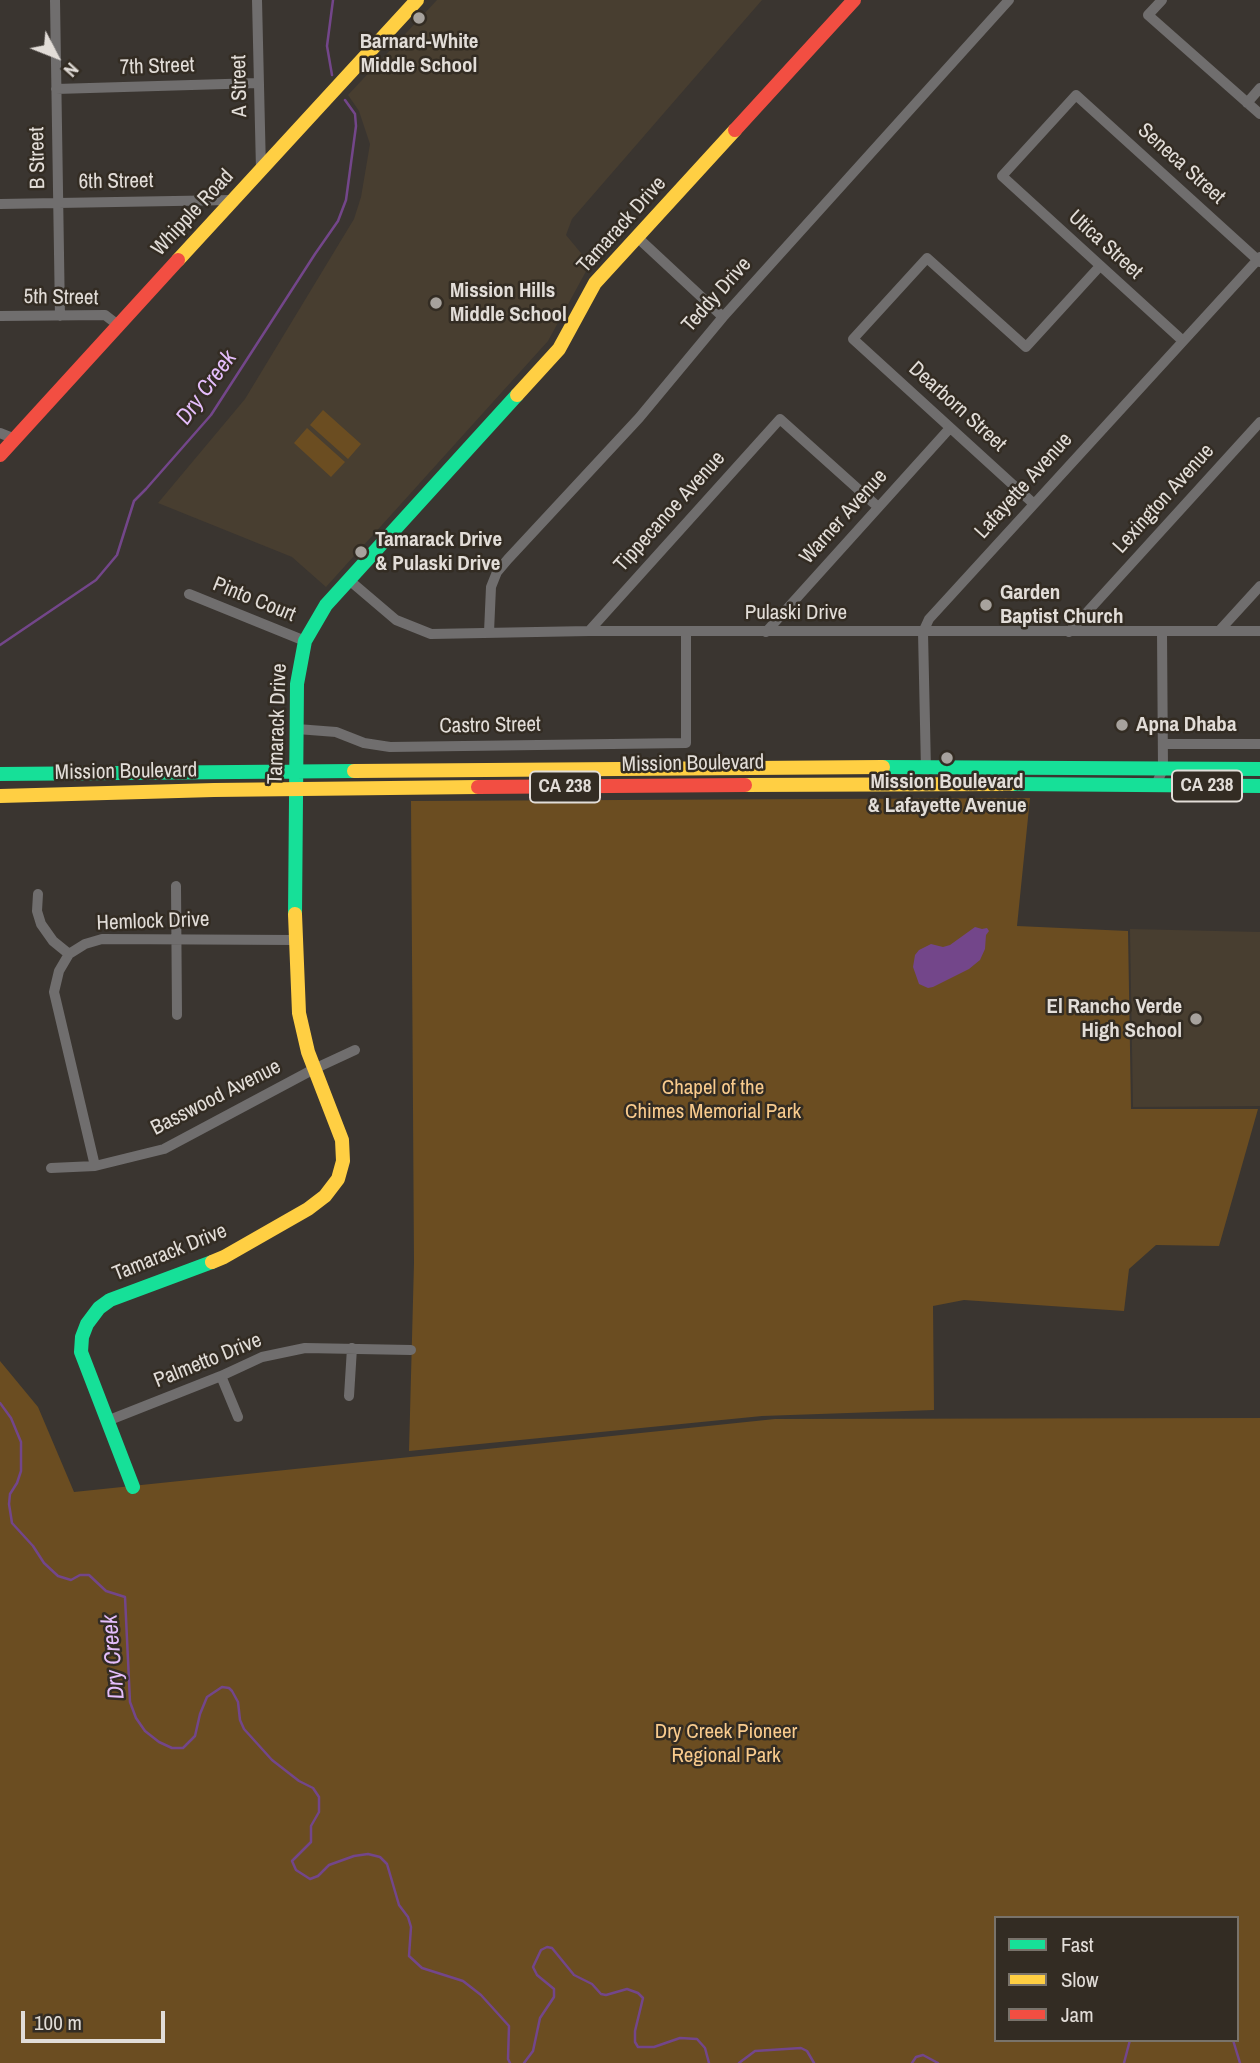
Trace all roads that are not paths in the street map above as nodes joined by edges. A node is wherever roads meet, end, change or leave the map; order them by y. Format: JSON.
{"nodes":[{"id":1,"x":55,"y":0,"type":"edge"},
{"id":2,"x":257,"y":0,"type":"edge"},
{"id":3,"x":417,"y":0,"type":"edge"},
{"id":4,"x":854,"y":0,"type":"edge"},
{"id":5,"x":1009,"y":0,"type":"edge"},
{"id":6,"x":1161,"y":0,"type":"edge"},
{"id":7,"x":259,"y":83,"type":"junction"},
{"id":8,"x":1260,"y":88,"type":"edge"},
{"id":9,"x":57,"y":89,"type":"junction"},
{"id":10,"x":1247,"y":103,"type":"junction"},
{"id":11,"x":1260,"y":114,"type":"edge"},
{"id":12,"x":261,"y":170,"type":"junction"},
{"id":13,"x":1002,"y":176,"type":"joint"},
{"id":14,"x":232,"y":200,"type":"junction"},
{"id":15,"x":58,"y":203,"type":"junction"},
{"id":16,"x":0,"y":204,"type":"edge"},
{"id":17,"x":637,"y":237,"type":"junction"},
{"id":18,"x":1259,"y":260,"type":"edge"},
{"id":19,"x":1100,"y":266,"type":"junction"},
{"id":20,"x":0,"y":316,"type":"edge"},
{"id":21,"x":60,"y":316,"type":"junction"},
{"id":22,"x":723,"y":317,"type":"junction"},
{"id":23,"x":118,"y":325,"type":"junction"},
{"id":24,"x":1183,"y":341,"type":"junction"},
{"id":25,"x":1260,"y":422,"type":"edge"},
{"id":26,"x":950,"y":428,"type":"junction"},
{"id":27,"x":0,"y":433,"type":"edge"},
{"id":28,"x":15,"y":439,"type":"junction"},
{"id":29,"x":0,"y":455,"type":"edge"},
{"id":30,"x":1034,"y":504,"type":"junction"},
{"id":31,"x":878,"y":507,"type":"junction"},
{"id":32,"x":349,"y":580,"type":"junction"},
{"id":33,"x":1260,"y":586,"type":"edge"},
{"id":34,"x":189,"y":594,"type":"dead end"},
{"id":35,"x":589,"y":631,"type":"junction"},
{"id":36,"x":1219,"y":631,"type":"junction"},
{"id":37,"x":1260,"y":631,"type":"edge"},
{"id":38,"x":489,"y":632,"type":"junction"},
{"id":39,"x":686,"y":632,"type":"junction"},
{"id":40,"x":766,"y":632,"type":"junction"},
{"id":41,"x":923,"y":632,"type":"junction"},
{"id":42,"x":1069,"y":632,"type":"junction"},
{"id":43,"x":1162,"y":632,"type":"junction"},
{"id":44,"x":305,"y":641,"type":"junction"},
{"id":45,"x":297,"y":729,"type":"junction"},
{"id":46,"x":1163,"y":744,"type":"junction"},
{"id":47,"x":1260,"y":744,"type":"edge"},
{"id":48,"x":924,"y":766,"type":"junction"},
{"id":49,"x":1163,"y":769,"type":"junction"},
{"id":50,"x":1260,"y":769,"type":"edge"},
{"id":51,"x":297,"y":773,"type":"junction"},
{"id":52,"x":0,"y":774,"type":"edge"},
{"id":53,"x":930,"y":783,"type":"junction"},
{"id":54,"x":1260,"y":786,"type":"edge"},
{"id":55,"x":1155,"y":787,"type":"junction"},
{"id":56,"x":297,"y":789,"type":"junction"},
{"id":57,"x":0,"y":796,"type":"edge"},
{"id":58,"x":176,"y":886,"type":"dead end"},
{"id":59,"x":38,"y":894,"type":"dead end"},
{"id":60,"x":177,"y":939,"type":"junction"},
{"id":61,"x":295,"y":940,"type":"junction"},
{"id":62,"x":69,"y":954,"type":"junction"},
{"id":63,"x":177,"y":1015,"type":"dead end"},
{"id":64,"x":355,"y":1051,"type":"dead end"},
{"id":65,"x":314,"y":1069,"type":"junction"},
{"id":66,"x":95,"y":1166,"type":"junction"},
{"id":67,"x":51,"y":1168,"type":"dead end"},
{"id":68,"x":352,"y":1348,"type":"junction"},
{"id":69,"x":411,"y":1350,"type":"dead end"},
{"id":70,"x":221,"y":1376,"type":"junction"},
{"id":71,"x":349,"y":1396,"type":"dead end"},
{"id":72,"x":239,"y":1417,"type":"dead end"},
{"id":73,"x":107,"y":1422,"type":"junction"},
{"id":74,"x":133,"y":1487,"type":"dead end"}],
"edges":[{"from":1,"to":9,"type":"street","name":"B Street"},
{"from":2,"to":7,"type":"street","name":"A Street"},
{"from":3,"to":12,"type":"main road","name":"Whipple Road"},
{"from":4,"to":17,"type":"main road","name":"Tamarack Drive"},
{"from":5,"to":22,"type":"street","name":"Teddy Drive"},
{"from":6,"to":10,"type":"street"},
{"from":7,"to":9,"type":"street","name":"7th Street"},
{"from":7,"to":12,"type":"street","name":"A Street"},
{"from":8,"to":10,"type":"street"},
{"from":9,"to":15,"type":"street","name":"B Street"},
{"from":10,"to":11,"type":"street"},
{"from":12,"to":14,"type":"main road","name":"Whipple Road"},
{"from":13,"to":18,"type":"street","name":"Seneca Street"},
{"from":13,"to":19,"type":"street","name":"Utica Street"},
{"from":14,"to":15,"type":"street","name":"6th Street"},
{"from":14,"to":23,"type":"main road","name":"Whipple Road"},
{"from":15,"to":16,"type":"street","name":"6th Street"},
{"from":15,"to":21,"type":"street","name":"B Street"},
{"from":17,"to":22,"type":"street"},
{"from":17,"to":32,"type":"main road","name":"Tamarack Drive"},
{"from":18,"to":24,"type":"street","name":"Lafayette Avenue"},
{"from":19,"to":24,"type":"street","name":"Utica Street"},
{"from":19,"to":26,"type":"street","name":"Dearborn Street"},
{"from":20,"to":21,"type":"street","name":"5th Street"},
{"from":21,"to":23,"type":"street","name":"5th Street"},
{"from":22,"to":38,"type":"street","name":"Teddy Drive"},
{"from":23,"to":28,"type":"main road","name":"Whipple Road"},
{"from":24,"to":30,"type":"street","name":"Lafayette Avenue"},
{"from":25,"to":42,"type":"street","name":"Lexington Avenue"},
{"from":26,"to":30,"type":"street","name":"Dearborn Street"},
{"from":26,"to":31,"type":"street","name":"Warner Avenue"},
{"from":27,"to":28,"type":"street"},
{"from":28,"to":29,"type":"main road","name":"Whipple Road"},
{"from":30,"to":41,"type":"street","name":"Lafayette Avenue"},
{"from":31,"to":35,"type":"street","name":"Tippecanoe Avenue"},
{"from":31,"to":40,"type":"street","name":"Warner Avenue"},
{"from":32,"to":38,"type":"street","name":"Pulaski Drive"},
{"from":32,"to":44,"type":"main road","name":"Tamarack Drive"},
{"from":33,"to":36,"type":"street"},
{"from":34,"to":44,"type":"street","name":"Pinto Court"},
{"from":35,"to":38,"type":"street","name":"Pulaski Drive"},
{"from":35,"to":39,"type":"street","name":"Pulaski Drive"},
{"from":36,"to":37,"type":"street","name":"Pulaski Drive"},
{"from":36,"to":43,"type":"street","name":"Pulaski Drive"},
{"from":39,"to":40,"type":"street","name":"Pulaski Drive"},
{"from":39,"to":45,"type":"street","name":"Castro Street"},
{"from":40,"to":41,"type":"street","name":"Pulaski Drive"},
{"from":41,"to":42,"type":"street","name":"Pulaski Drive"},
{"from":41,"to":48,"type":"street"},
{"from":42,"to":43,"type":"street","name":"Pulaski Drive"},
{"from":43,"to":46,"type":"street"},
{"from":44,"to":45,"type":"main road","name":"Tamarack Drive"},
{"from":45,"to":51,"type":"main road","name":"Tamarack Drive"},
{"from":46,"to":47,"type":"street"},
{"from":46,"to":49,"type":"street"},
{"from":48,"to":49,"type":"main road","name":"Mission Boulevard","number":"CA 238"},
{"from":48,"to":51,"type":"main road","name":"Mission Boulevard","number":"CA 238"},
{"from":48,"to":53,"type":"street"},
{"from":49,"to":50,"type":"main road","name":"Mission Boulevard","number":"CA 238"},
{"from":49,"to":55,"type":"street"},
{"from":51,"to":52,"type":"main road","name":"Mission Boulevard","number":"CA 238"},
{"from":51,"to":56,"type":"main road","name":"Tamarack Drive"},
{"from":53,"to":55,"type":"main road","name":"Mission Boulevard","number":"CA 238"},
{"from":53,"to":56,"type":"main road","name":"Mission Boulevard","number":"CA 238"},
{"from":54,"to":55,"type":"main road","name":"Mission Boulevard","number":"CA 238"},
{"from":56,"to":57,"type":"main road","name":"Mission Boulevard","number":"CA 238"},
{"from":56,"to":61,"type":"main road","name":"Tamarack Drive"},
{"from":58,"to":60,"type":"street"},
{"from":59,"to":62,"type":"street"},
{"from":60,"to":61,"type":"street","name":"Hemlock Drive"},
{"from":60,"to":62,"type":"street","name":"Hemlock Drive"},
{"from":60,"to":63,"type":"street"},
{"from":61,"to":65,"type":"main road","name":"Tamarack Drive"},
{"from":62,"to":66,"type":"street"},
{"from":64,"to":65,"type":"street","name":"Basswood Avenue"},
{"from":65,"to":66,"type":"street","name":"Basswood Avenue"},
{"from":65,"to":73,"type":"main road","name":"Tamarack Drive"},
{"from":66,"to":67,"type":"street","name":"Basswood Avenue"},
{"from":68,"to":69,"type":"street","name":"Palmetto Drive"},
{"from":68,"to":70,"type":"street","name":"Palmetto Drive"},
{"from":68,"to":71,"type":"street"},
{"from":70,"to":72,"type":"street"},
{"from":70,"to":73,"type":"street","name":"Palmetto Drive"},
{"from":73,"to":74,"type":"main road","name":"Tamarack Drive"}]}
